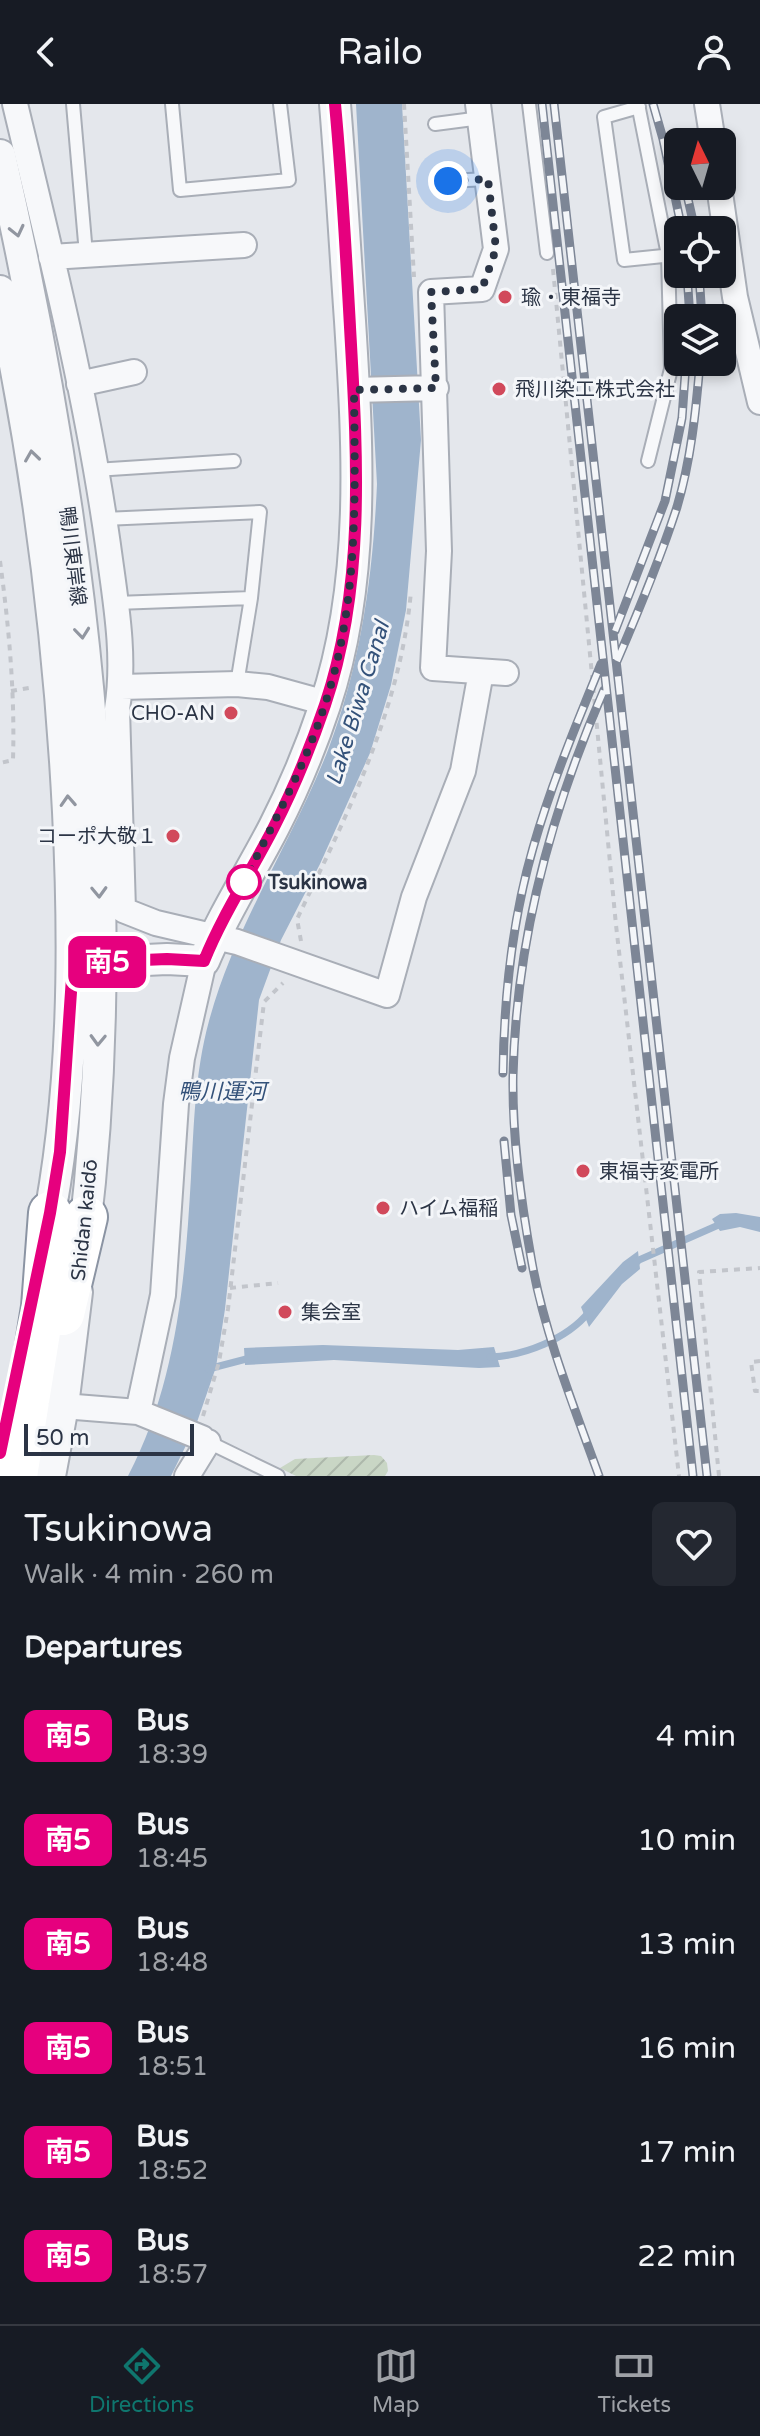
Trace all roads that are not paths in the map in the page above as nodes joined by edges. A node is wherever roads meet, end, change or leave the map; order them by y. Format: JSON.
{"nodes":[{"id":1,"x":15,"y":104,"type":"edge"},
{"id":2,"x":73,"y":104,"type":"edge"},
{"id":3,"x":172,"y":104,"type":"edge"},
{"id":4,"x":185,"y":104,"type":"edge"},
{"id":5,"x":280,"y":104,"type":"edge"},
{"id":6,"x":335,"y":104,"type":"edge"},
{"id":7,"x":529,"y":104,"type":"edge"},
{"id":8,"x":707,"y":104,"type":"edge"},
{"id":9,"x":639,"y":106,"type":"edge"},
{"id":10,"x":480,"y":111,"type":"edge"},
{"id":11,"x":435,"y":124,"type":"dead end"},
{"id":12,"x":711,"y":128,"type":"edge"},
{"id":13,"x":0,"y":155,"type":"edge"},
{"id":14,"x":488,"y":179,"type":"junction"},
{"id":15,"x":448,"y":181,"type":"dead end"},
{"id":16,"x":664,"y":222,"type":"edge"},
{"id":17,"x":244,"y":245,"type":"dead end"},
{"id":18,"x":547,"y":253,"type":"road end"},
{"id":19,"x":86,"y":254,"type":"junction"},
{"id":20,"x":664,"y":256,"type":"edge"},
{"id":21,"x":51,"y":257,"type":"junction"},
{"id":22,"x":671,"y":288,"type":"edge"},
{"id":23,"x":733,"y":288,"type":"edge"},
{"id":24,"x":0,"y":291,"type":"edge"},
{"id":25,"x":134,"y":372,"type":"dead end"},
{"id":26,"x":79,"y":384,"type":"junction"},
{"id":27,"x":432,"y":388,"type":"junction"},
{"id":28,"x":359,"y":389,"type":"junction"},
{"id":29,"x":760,"y":402,"type":"edge"},
{"id":30,"x":234,"y":461,"type":"dead end"},
{"id":31,"x":648,"y":461,"type":"dead end"},
{"id":32,"x":95,"y":470,"type":"junction"},
{"id":33,"x":104,"y":519,"type":"junction"},
{"id":34,"x":56,"y":530,"type":"junction"},
{"id":35,"x":251,"y":598,"type":"junction"},
{"id":36,"x":116,"y":603,"type":"junction"},
{"id":37,"x":481,"y":672,"type":"junction"},
{"id":38,"x":506,"y":673,"type":"dead end"},
{"id":39,"x":237,"y":684,"type":"junction"},
{"id":40,"x":121,"y":687,"type":"junction"},
{"id":41,"x":326,"y":703,"type":"junction"},
{"id":42,"x":219,"y":946,"type":"junction"},
{"id":43,"x":87,"y":963,"type":"junction"},
{"id":44,"x":68,"y":1215,"type":"junction"},
{"id":45,"x":63,"y":1406,"type":"junction"},
{"id":46,"x":143,"y":1414,"type":"junction"},
{"id":47,"x":206,"y":1435,"type":"junction"},
{"id":48,"x":0,"y":1453,"type":"edge"},
{"id":49,"x":16,"y":1476,"type":"edge"},
{"id":50,"x":29,"y":1476,"type":"edge"},
{"id":51,"x":50,"y":1476,"type":"edge"},
{"id":52,"x":187,"y":1476,"type":"edge"},
{"id":53,"x":278,"y":1476,"type":"edge"}],
"edges":[{"from":1,"to":21,"type":"street"},
{"from":2,"to":19,"type":"lane"},
{"from":3,"to":4,"type":"lane"},
{"from":3,"to":5,"type":"lane"},
{"from":6,"to":28,"type":"street"},
{"from":7,"to":18,"type":"lane"},
{"from":8,"to":12,"type":"street"},
{"from":9,"to":16,"type":"lane"},
{"from":9,"to":20,"type":"lane"},
{"from":10,"to":11,"type":"lane"},
{"from":10,"to":14,"type":"street"},
{"from":13,"to":34,"type":"street","name":"鴨川東岸線","one_way":true},
{"from":14,"to":15,"type":"lane"},
{"from":14,"to":27,"type":"street"},
{"from":17,"to":19,"type":"street"},
{"from":19,"to":21,"type":"street"},
{"from":21,"to":26,"type":"street"},
{"from":22,"to":31,"type":"lane"},
{"from":23,"to":29,"type":"street"},
{"from":34,"to":24,"type":"street","name":"鴨川東岸線","one_way":true},
{"from":25,"to":26,"type":"street"},
{"from":26,"to":32,"type":"street"},
{"from":27,"to":28,"type":"street"},
{"from":27,"to":37,"type":"street"},
{"from":28,"to":41,"type":"street"},
{"from":30,"to":32,"type":"lane"},
{"from":32,"to":33,"type":"street"},
{"from":33,"to":35,"type":"lane"},
{"from":33,"to":36,"type":"street"},
{"from":34,"to":43,"type":"street","name":"鴨川東岸線"},
{"from":35,"to":36,"type":"lane"},
{"from":35,"to":39,"type":"lane"},
{"from":36,"to":40,"type":"street"},
{"from":37,"to":38,"type":"street"},
{"from":37,"to":42,"type":"street"},
{"from":39,"to":40,"type":"street"},
{"from":39,"to":41,"type":"street"},
{"from":40,"to":42,"type":"street"},
{"from":41,"to":42,"type":"street"},
{"from":42,"to":43,"type":"street"},
{"from":42,"to":46,"type":"street"},
{"from":43,"to":44,"type":"street","name":"Shidan kaidō"},
{"from":44,"to":45,"type":"street","name":"Shidan kaidō"},
{"from":44,"to":48,"type":"street","name":"Shidan kaidō"},
{"from":44,"to":49,"type":"highway"},
{"from":44,"to":50,"type":"highway"},
{"from":45,"to":46,"type":"street"},
{"from":45,"to":51,"type":"street","name":"Shidan kaidō"},
{"from":46,"to":47,"type":"street"},
{"from":47,"to":52,"type":"street"},
{"from":47,"to":53,"type":"lane"}]}
